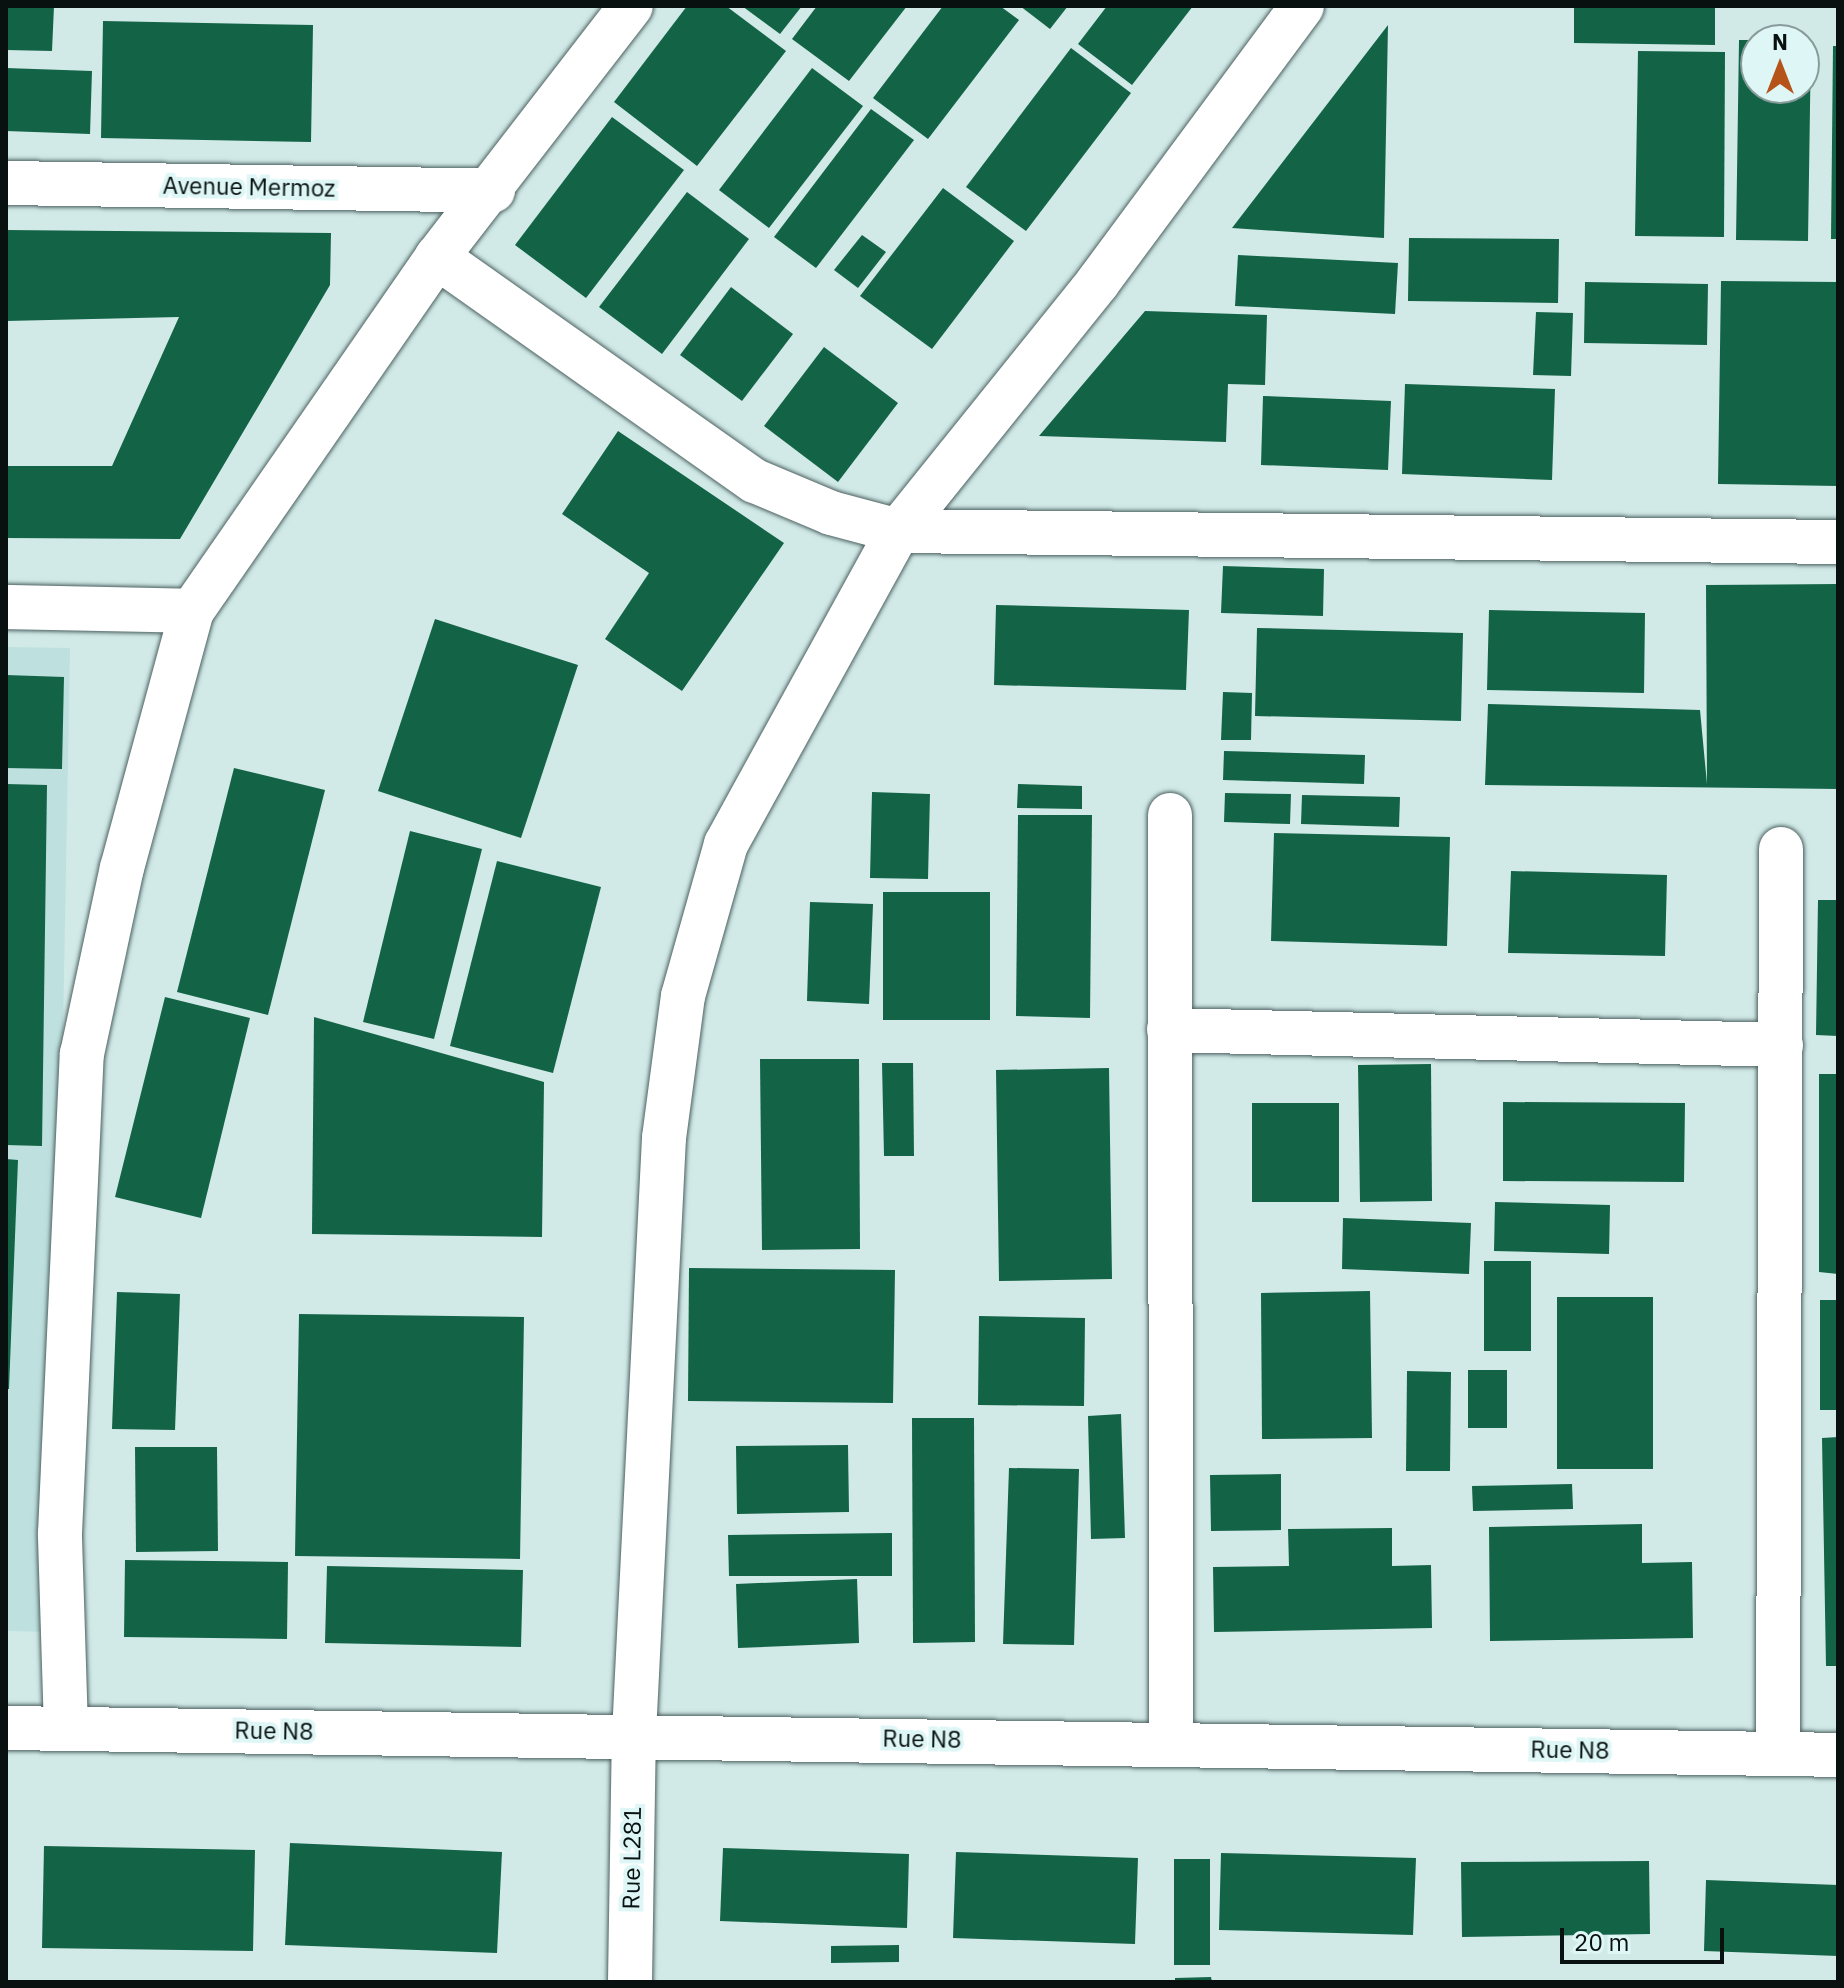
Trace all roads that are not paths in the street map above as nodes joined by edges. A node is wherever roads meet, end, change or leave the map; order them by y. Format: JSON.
{"nodes":[{"id":1,"x":631,"y":6,"type":"edge"},
{"id":2,"x":1302,"y":6,"type":"edge"},
{"id":3,"x":6,"y":183,"type":"edge"},
{"id":4,"x":493,"y":191,"type":"junction"},
{"id":5,"x":437,"y":257,"type":"junction"},
{"id":6,"x":898,"y":531,"type":"junction"},
{"id":7,"x":1838,"y":542,"type":"edge"},
{"id":8,"x":6,"y":607,"type":"edge"},
{"id":9,"x":192,"y":611,"type":"junction"},
{"id":10,"x":1170,"y":815,"type":"dead end"},
{"id":11,"x":1781,"y":849,"type":"dead end"},
{"id":12,"x":1169,"y":1030,"type":"junction"},
{"id":13,"x":1781,"y":1045,"type":"junction"},
{"id":14,"x":6,"y":1728,"type":"edge"},
{"id":15,"x":66,"y":1729,"type":"junction"},
{"id":16,"x":634,"y":1734,"type":"junction"},
{"id":17,"x":1171,"y":1743,"type":"junction"},
{"id":18,"x":1778,"y":1753,"type":"junction"},
{"id":19,"x":1838,"y":1755,"type":"edge"},
{"id":20,"x":630,"y":1982,"type":"edge"}],
"edges":[{"from":1,"to":4,"type":"street"},
{"from":2,"to":6,"type":"street","name":"Rue L281"},
{"from":3,"to":4,"type":"street","name":"Avenue Mermoz"},
{"from":4,"to":5,"type":"street"},
{"from":5,"to":6,"type":"street"},
{"from":5,"to":9,"type":"street"},
{"from":6,"to":7,"type":"street"},
{"from":6,"to":16,"type":"street","name":"Rue L281"},
{"from":8,"to":9,"type":"street"},
{"from":9,"to":15,"type":"street"},
{"from":10,"to":12,"type":"street"},
{"from":11,"to":13,"type":"street"},
{"from":12,"to":13,"type":"street"},
{"from":12,"to":17,"type":"street"},
{"from":13,"to":18,"type":"street"},
{"from":14,"to":15,"type":"street","name":"Rue N8"},
{"from":15,"to":16,"type":"street","name":"Rue N8"},
{"from":16,"to":17,"type":"street","name":"Rue N8"},
{"from":16,"to":20,"type":"street","name":"Rue L281"},
{"from":17,"to":18,"type":"street","name":"Rue N8"},
{"from":18,"to":19,"type":"street","name":"Rue N8"}]}
